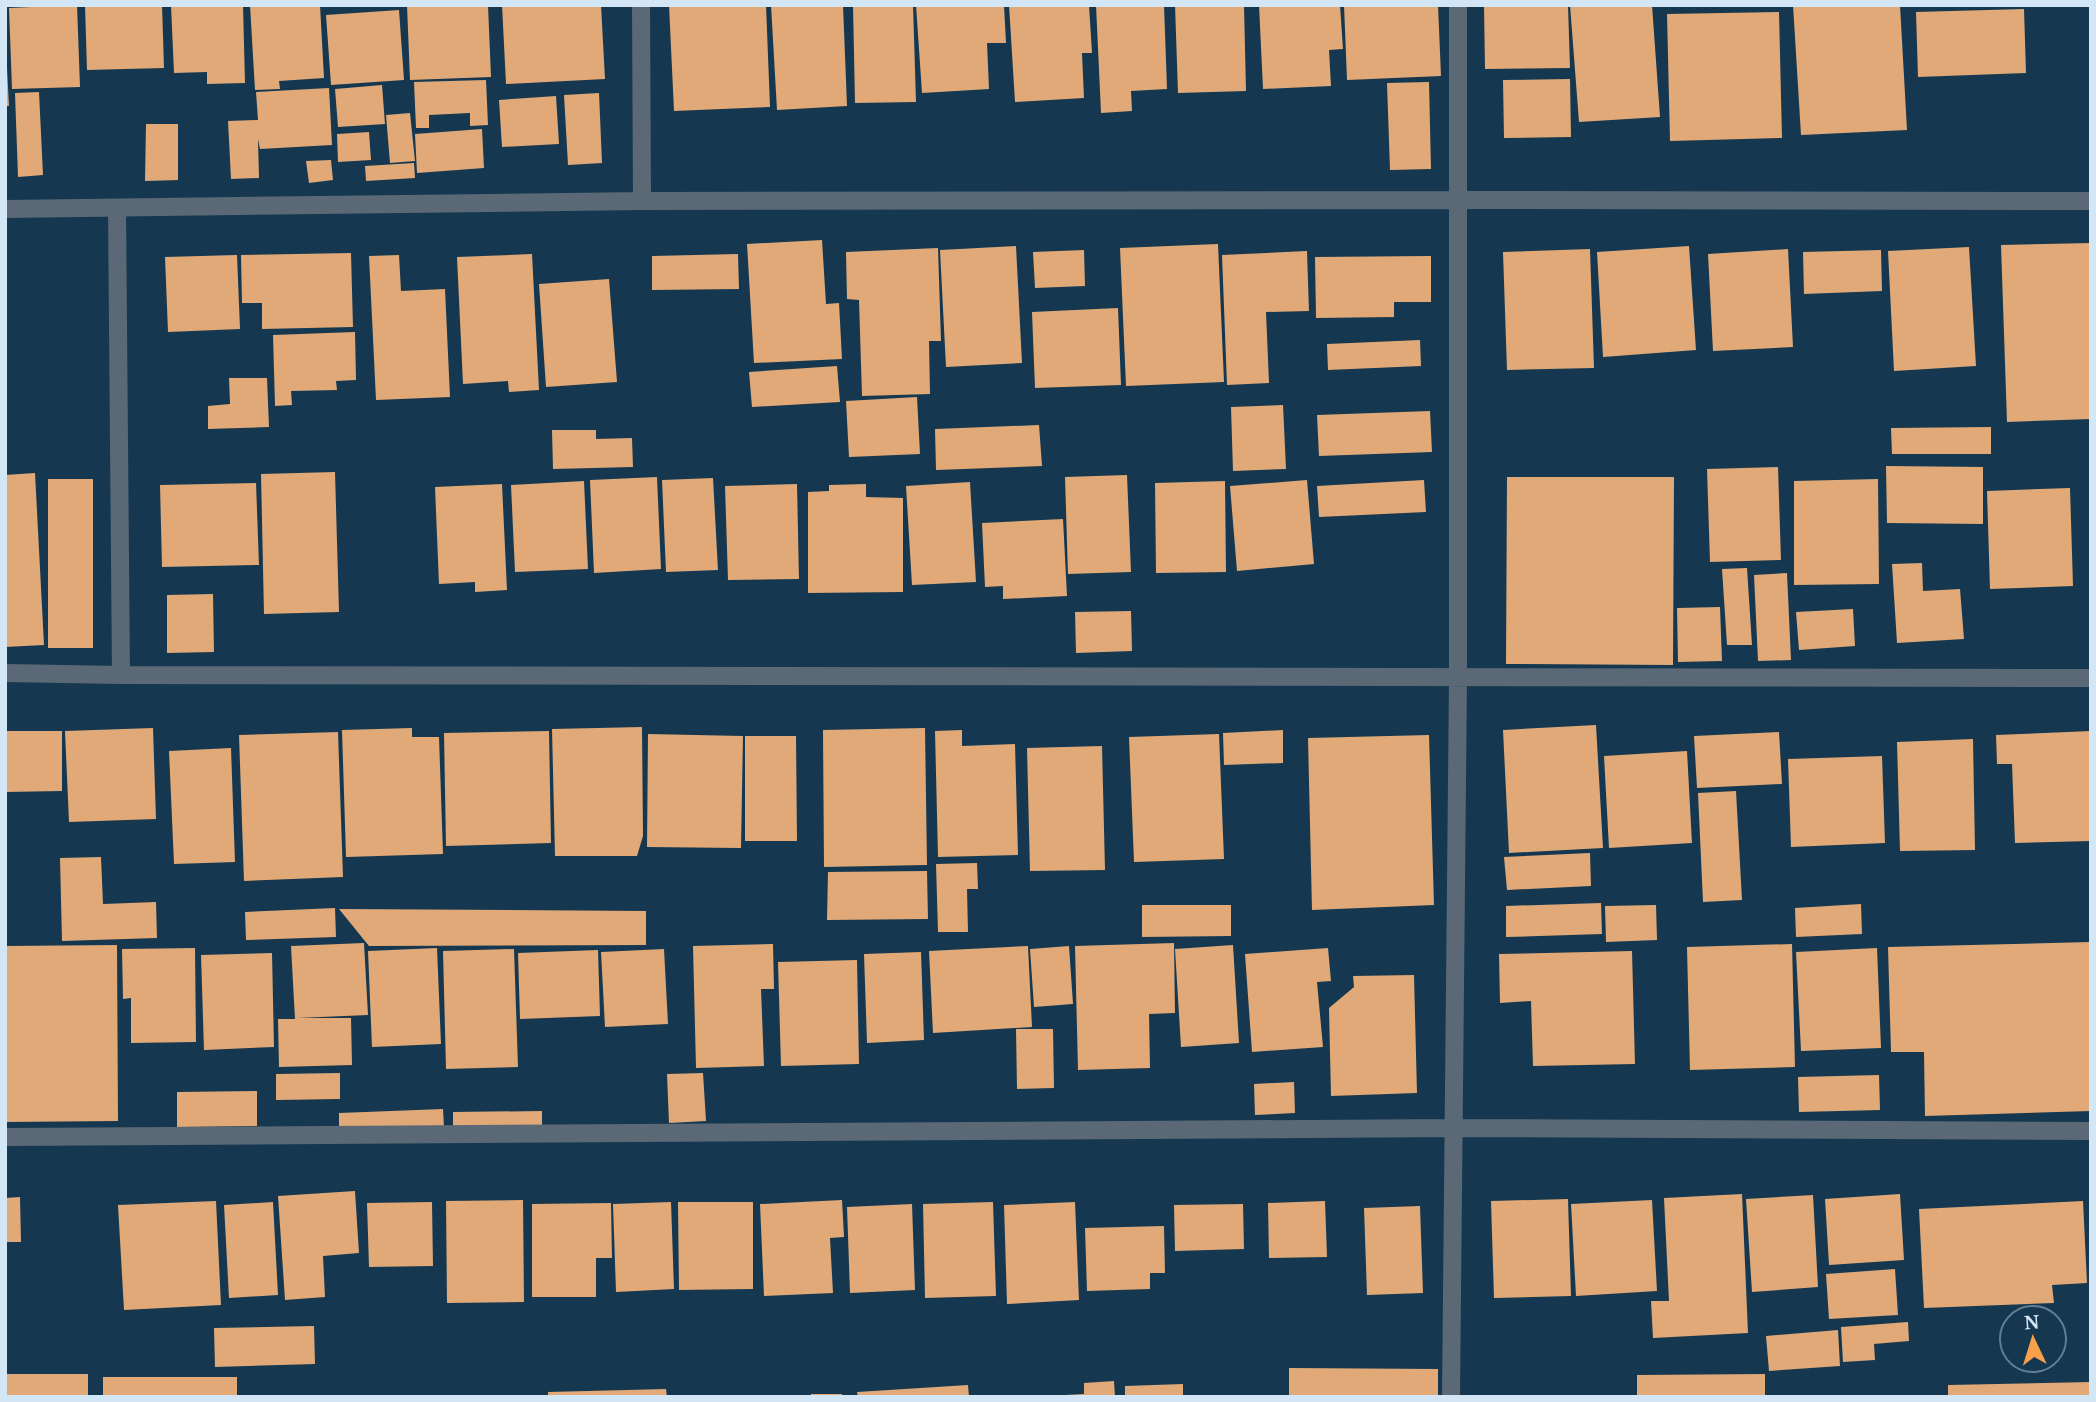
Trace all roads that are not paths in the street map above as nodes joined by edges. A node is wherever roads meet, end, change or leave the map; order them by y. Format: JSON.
{"nodes":[{"id":1,"x":641,"y":5,"type":"edge"},
{"id":2,"x":1458,"y":5,"type":"edge"},
{"id":3,"x":1458,"y":200,"type":"junction"},
{"id":4,"x":642,"y":201,"type":"junction"},
{"id":5,"x":2091,"y":201,"type":"edge"},
{"id":6,"x":117,"y":208,"type":"junction"},
{"id":7,"x":5,"y":209,"type":"edge"},
{"id":8,"x":5,"y":673,"type":"edge"},
{"id":9,"x":121,"y":675,"type":"junction"},
{"id":10,"x":1458,"y":678,"type":"junction"},
{"id":11,"x":2091,"y":678,"type":"edge"},
{"id":12,"x":1453,"y":1128,"type":"junction"},
{"id":13,"x":2091,"y":1131,"type":"edge"},
{"id":14,"x":5,"y":1137,"type":"edge"},
{"id":15,"x":1451,"y":1397,"type":"edge"}],
"edges":[{"from":1,"to":4,"type":"street"},
{"from":2,"to":3,"type":"street"},
{"from":3,"to":4,"type":"street"},
{"from":3,"to":5,"type":"street"},
{"from":3,"to":10,"type":"street"},
{"from":4,"to":6,"type":"street"},
{"from":6,"to":7,"type":"street"},
{"from":6,"to":9,"type":"street"},
{"from":8,"to":9,"type":"street"},
{"from":9,"to":10,"type":"street"},
{"from":10,"to":11,"type":"street"},
{"from":10,"to":12,"type":"street"},
{"from":12,"to":13,"type":"street"},
{"from":12,"to":14,"type":"street"},
{"from":12,"to":15,"type":"street"}]}
